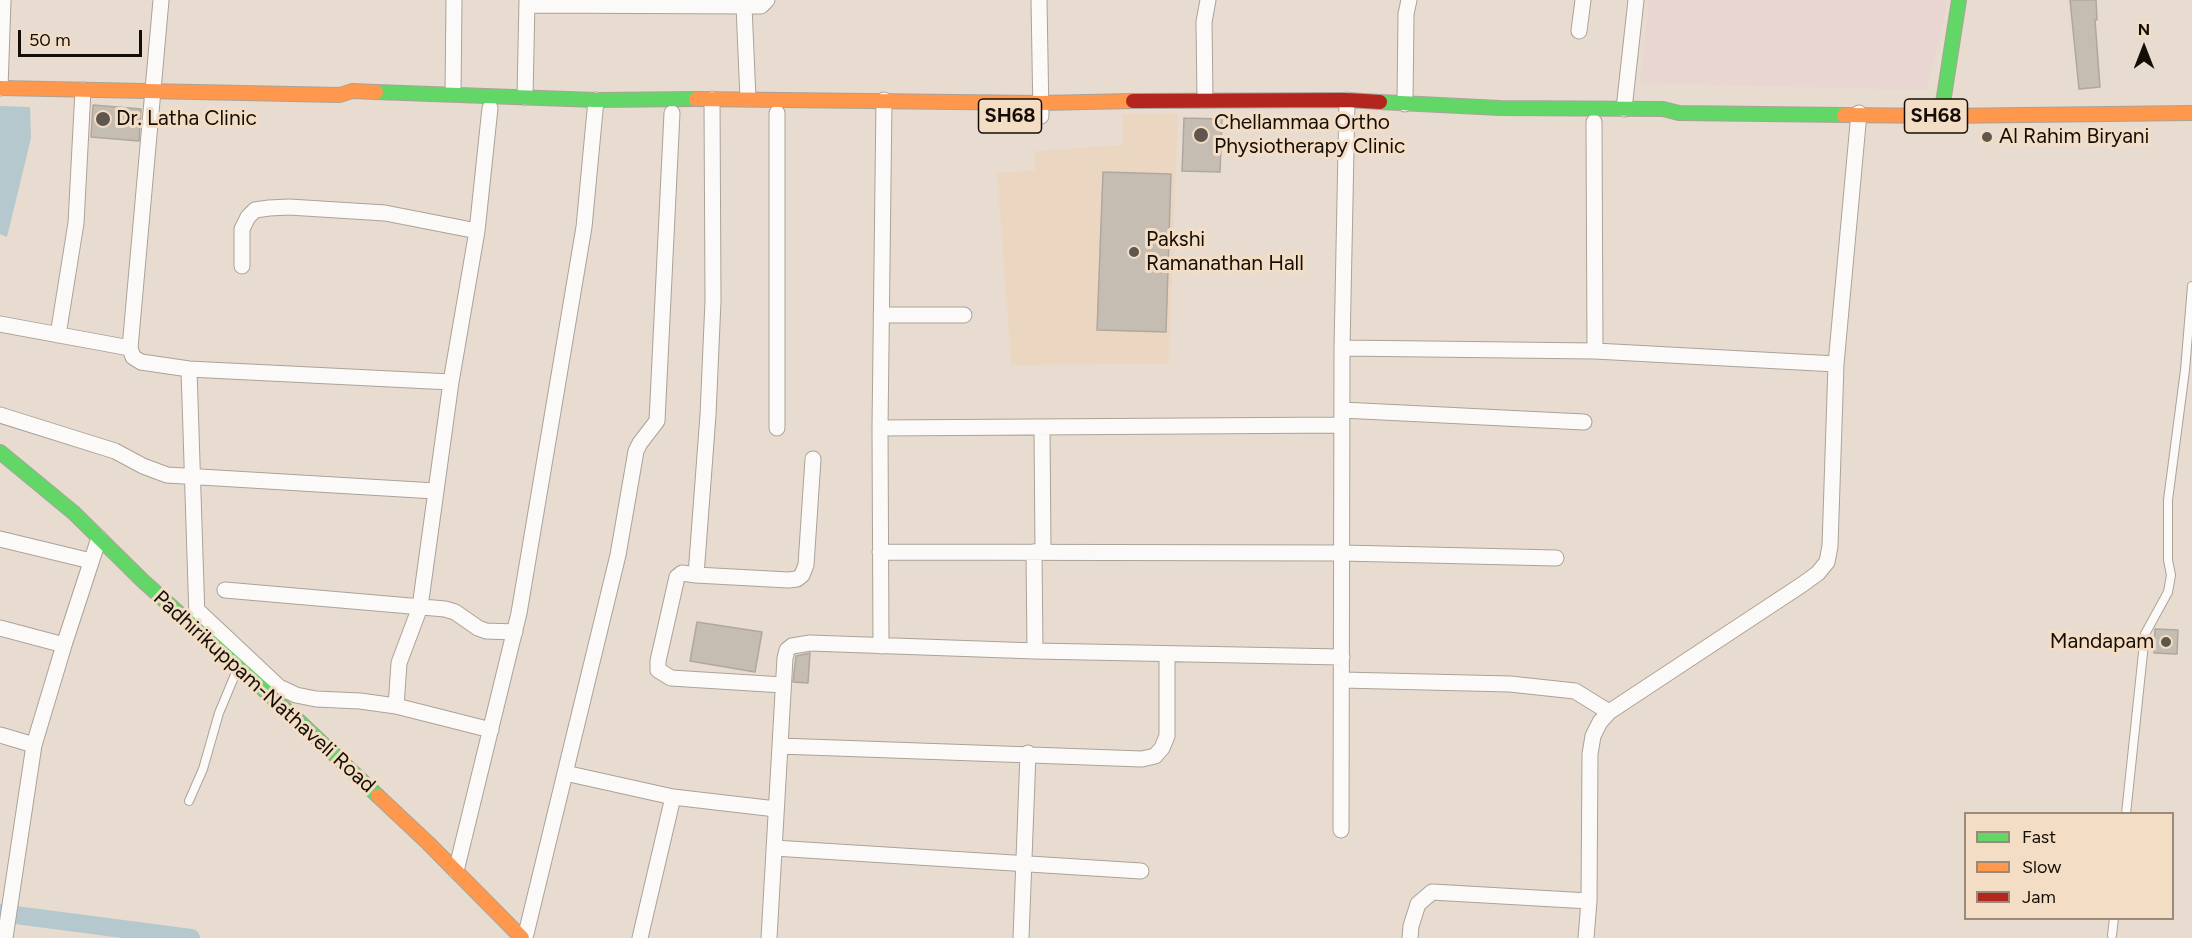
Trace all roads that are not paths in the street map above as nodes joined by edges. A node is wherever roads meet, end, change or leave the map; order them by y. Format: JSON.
{"nodes":[{"id":1,"x":3,"y":0,"type":"edge"},
{"id":2,"x":161,"y":0,"type":"edge"},
{"id":3,"x":454,"y":0,"type":"edge"},
{"id":4,"x":767,"y":0,"type":"edge"},
{"id":5,"x":1039,"y":0,"type":"edge"},
{"id":6,"x":1208,"y":0,"type":"edge"},
{"id":7,"x":1409,"y":0,"type":"edge"},
{"id":8,"x":1583,"y":0,"type":"edge"},
{"id":9,"x":1636,"y":0,"type":"edge"},
{"id":10,"x":1959,"y":0,"type":"edge"},
{"id":11,"x":527,"y":2,"type":"edge"},
{"id":12,"x":744,"y":6,"type":"junction"},
{"id":13,"x":1579,"y":31,"type":"dead end"},
{"id":14,"x":0,"y":88,"type":"edge"},
{"id":15,"x":83,"y":90,"type":"junction"},
{"id":16,"x":154,"y":91,"type":"junction"},
{"id":17,"x":453,"y":93,"type":"junction"},
{"id":18,"x":340,"y":95,"type":"junction"},
{"id":19,"x":525,"y":97,"type":"junction"},
{"id":20,"x":748,"y":99,"type":"junction"},
{"id":21,"x":1205,"y":100,"type":"junction"},
{"id":22,"x":1405,"y":104,"type":"junction"},
{"id":23,"x":595,"y":106,"type":"junction"},
{"id":24,"x":712,"y":106,"type":"junction"},
{"id":25,"x":1347,"y":107,"type":"junction"},
{"id":26,"x":490,"y":108,"type":"junction"},
{"id":27,"x":666,"y":108,"type":"junction"},
{"id":28,"x":884,"y":108,"type":"junction"},
{"id":29,"x":1624,"y":109,"type":"junction"},
{"id":30,"x":1041,"y":110,"type":"junction"},
{"id":31,"x":777,"y":113,"type":"junction"},
{"id":32,"x":1679,"y":113,"type":"junction"},
{"id":33,"x":1859,"y":113,"type":"junction"},
{"id":34,"x":2192,"y":113,"type":"edge"},
{"id":35,"x":1941,"y":116,"type":"junction"},
{"id":36,"x":1594,"y":122,"type":"junction"},
{"id":37,"x":477,"y":231,"type":"junction"},
{"id":38,"x":242,"y":266,"type":"dead end"},
{"id":39,"x":2192,"y":286,"type":"edge"},
{"id":40,"x":881,"y":315,"type":"junction"},
{"id":41,"x":964,"y":315,"type":"dead end"},
{"id":42,"x":0,"y":324,"type":"edge"},
{"id":43,"x":58,"y":335,"type":"junction"},
{"id":44,"x":130,"y":348,"type":"junction"},
{"id":45,"x":1342,"y":348,"type":"junction"},
{"id":46,"x":1595,"y":351,"type":"junction"},
{"id":47,"x":1836,"y":364,"type":"junction"},
{"id":48,"x":189,"y":369,"type":"junction"},
{"id":49,"x":451,"y":382,"type":"junction"},
{"id":50,"x":0,"y":415,"type":"edge"},
{"id":51,"x":1342,"y":417,"type":"junction"},
{"id":52,"x":1584,"y":422,"type":"dead end"},
{"id":53,"x":1042,"y":427,"type":"junction"},
{"id":54,"x":777,"y":428,"type":"dead end"},
{"id":55,"x":880,"y":428,"type":"junction"},
{"id":56,"x":0,"y":452,"type":"edge"},
{"id":57,"x":813,"y":459,"type":"dead end"},
{"id":58,"x":193,"y":476,"type":"junction"},
{"id":59,"x":435,"y":491,"type":"junction"},
{"id":60,"x":99,"y":538,"type":"junction"},
{"id":61,"x":0,"y":539,"type":"edge"},
{"id":62,"x":880,"y":552,"type":"junction"},
{"id":63,"x":1038,"y":552,"type":"junction"},
{"id":64,"x":1342,"y":553,"type":"junction"},
{"id":65,"x":1556,"y":558,"type":"dead end"},
{"id":66,"x":91,"y":561,"type":"junction"},
{"id":67,"x":696,"y":574,"type":"junction"},
{"id":68,"x":225,"y":590,"type":"dead end"},
{"id":69,"x":420,"y":607,"type":"junction"},
{"id":70,"x":197,"y":610,"type":"junction"},
{"id":71,"x":0,"y":628,"type":"edge"},
{"id":72,"x":198,"y":630,"type":"junction"},
{"id":73,"x":515,"y":632,"type":"junction"},
{"id":74,"x":64,"y":645,"type":"junction"},
{"id":75,"x":881,"y":646,"type":"junction"},
{"id":76,"x":1035,"y":651,"type":"junction"},
{"id":77,"x":1167,"y":654,"type":"junction"},
{"id":78,"x":1342,"y":657,"type":"junction"},
{"id":79,"x":238,"y":666,"type":"junction"},
{"id":80,"x":1342,"y":680,"type":"junction"},
{"id":81,"x":783,"y":685,"type":"junction"},
{"id":82,"x":396,"y":706,"type":"junction"},
{"id":83,"x":1605,"y":709,"type":"junction"},
{"id":84,"x":491,"y":730,"type":"junction"},
{"id":85,"x":0,"y":735,"type":"edge"},
{"id":86,"x":34,"y":745,"type":"junction"},
{"id":87,"x":780,"y":746,"type":"junction"},
{"id":88,"x":1028,"y":753,"type":"junction"},
{"id":89,"x":565,"y":773,"type":"junction"},
{"id":90,"x":673,"y":797,"type":"junction"},
{"id":91,"x":189,"y":801,"type":"dead end"},
{"id":92,"x":776,"y":809,"type":"junction"},
{"id":93,"x":2126,"y":812,"type":"edge"},
{"id":94,"x":1341,"y":830,"type":"dead end"},
{"id":95,"x":774,"y":848,"type":"junction"},
{"id":96,"x":17,"y":861,"type":"junction"},
{"id":97,"x":0,"y":862,"type":"edge"},
{"id":98,"x":1024,"y":862,"type":"junction"},
{"id":99,"x":456,"y":871,"type":"junction"},
{"id":100,"x":1141,"y":871,"type":"dead end"},
{"id":101,"x":1589,"y":901,"type":"junction"},
{"id":102,"x":2114,"y":920,"type":"edge"},
{"id":103,"x":2112,"y":935,"type":"dead end"},
{"id":104,"x":5,"y":938,"type":"edge"},
{"id":105,"x":523,"y":938,"type":"edge"},
{"id":106,"x":640,"y":938,"type":"edge"},
{"id":107,"x":769,"y":938,"type":"edge"},
{"id":108,"x":1022,"y":938,"type":"edge"},
{"id":109,"x":1410,"y":938,"type":"edge"},
{"id":110,"x":1586,"y":938,"type":"edge"}],
"edges":[{"from":1,"to":14,"type":"street"},
{"from":2,"to":16,"type":"street"},
{"from":3,"to":17,"type":"street"},
{"from":4,"to":12,"type":"street"},
{"from":5,"to":30,"type":"street"},
{"from":6,"to":21,"type":"street"},
{"from":7,"to":22,"type":"street"},
{"from":8,"to":13,"type":"street"},
{"from":9,"to":29,"type":"street"},
{"from":10,"to":35,"type":"main road"},
{"from":11,"to":12,"type":"street"},
{"from":11,"to":19,"type":"street"},
{"from":12,"to":20,"type":"street"},
{"from":14,"to":15,"type":"main road","number":"SH68"},
{"from":15,"to":16,"type":"main road","number":"SH68"},
{"from":15,"to":43,"type":"street"},
{"from":16,"to":18,"type":"main road","number":"SH68"},
{"from":16,"to":44,"type":"street"},
{"from":17,"to":18,"type":"main road","number":"SH68"},
{"from":17,"to":19,"type":"main road","number":"SH68"},
{"from":18,"to":26,"type":"main road","number":"SH68"},
{"from":19,"to":23,"type":"main road","number":"SH68"},
{"from":20,"to":24,"type":"main road","number":"SH68"},
{"from":20,"to":28,"type":"main road","number":"SH68"},
{"from":21,"to":25,"type":"main road","number":"SH68"},
{"from":21,"to":30,"type":"main road","number":"SH68"},
{"from":22,"to":25,"type":"main road","number":"SH68"},
{"from":22,"to":29,"type":"main road","number":"SH68"},
{"from":23,"to":26,"type":"main road","number":"SH68"},
{"from":23,"to":27,"type":"main road","number":"SH68"},
{"from":23,"to":73,"type":"street"},
{"from":24,"to":27,"type":"main road","number":"SH68"},
{"from":24,"to":31,"type":"main road","number":"SH68"},
{"from":24,"to":67,"type":"street"},
{"from":25,"to":30,"type":"main road","number":"SH68"},
{"from":25,"to":36,"type":"main road","number":"SH68"},
{"from":25,"to":45,"type":"street"},
{"from":26,"to":37,"type":"street"},
{"from":27,"to":89,"type":"street"},
{"from":28,"to":30,"type":"main road","number":"SH68"},
{"from":28,"to":31,"type":"main road","number":"SH68"},
{"from":28,"to":40,"type":"street"},
{"from":29,"to":32,"type":"main road","number":"SH68"},
{"from":31,"to":54,"type":"street"},
{"from":32,"to":33,"type":"main road","number":"SH68"},
{"from":32,"to":36,"type":"main road","number":"SH68"},
{"from":33,"to":35,"type":"main road","number":"SH68"},
{"from":33,"to":47,"type":"street"},
{"from":34,"to":35,"type":"main road","number":"SH68"},
{"from":36,"to":46,"type":"street"},
{"from":37,"to":38,"type":"street"},
{"from":37,"to":49,"type":"street"},
{"from":39,"to":93,"type":"lane"},
{"from":40,"to":41,"type":"street"},
{"from":40,"to":55,"type":"street"},
{"from":42,"to":43,"type":"street"},
{"from":43,"to":44,"type":"street"},
{"from":44,"to":48,"type":"street"},
{"from":45,"to":46,"type":"street"},
{"from":45,"to":51,"type":"street"},
{"from":46,"to":47,"type":"street"},
{"from":47,"to":83,"type":"street"},
{"from":48,"to":49,"type":"street"},
{"from":48,"to":58,"type":"street"},
{"from":49,"to":59,"type":"street"},
{"from":50,"to":58,"type":"street"},
{"from":51,"to":52,"type":"street"},
{"from":51,"to":53,"type":"street"},
{"from":51,"to":64,"type":"street"},
{"from":53,"to":55,"type":"street"},
{"from":53,"to":63,"type":"street"},
{"from":55,"to":62,"type":"street"},
{"from":56,"to":60,"type":"main road","name":"Padhirikuppam-Nathaveli Road"},
{"from":57,"to":67,"type":"street"},
{"from":58,"to":59,"type":"street"},
{"from":58,"to":70,"type":"street"},
{"from":59,"to":69,"type":"street"},
{"from":60,"to":66,"type":"street"},
{"from":60,"to":72,"type":"main road","name":"Padhirikuppam-Nathaveli Road"},
{"from":61,"to":66,"type":"street"},
{"from":62,"to":63,"type":"street"},
{"from":62,"to":75,"type":"street"},
{"from":63,"to":64,"type":"street"},
{"from":63,"to":76,"type":"street"},
{"from":64,"to":65,"type":"street"},
{"from":64,"to":78,"type":"street"},
{"from":66,"to":74,"type":"street"},
{"from":67,"to":81,"type":"street"},
{"from":68,"to":69,"type":"street"},
{"from":69,"to":73,"type":"street"},
{"from":69,"to":82,"type":"street"},
{"from":70,"to":72,"type":"street"},
{"from":70,"to":82,"type":"street"},
{"from":71,"to":74,"type":"street"},
{"from":72,"to":79,"type":"main road","name":"Padhirikuppam-Nathaveli Road"},
{"from":73,"to":84,"type":"street"},
{"from":74,"to":86,"type":"street"},
{"from":75,"to":76,"type":"street"},
{"from":75,"to":81,"type":"street"},
{"from":76,"to":77,"type":"street"},
{"from":77,"to":78,"type":"street"},
{"from":77,"to":88,"type":"street"},
{"from":78,"to":80,"type":"street"},
{"from":79,"to":91,"type":"lane"},
{"from":79,"to":99,"type":"main road","name":"Padhirikuppam-Nathaveli Road"},
{"from":80,"to":83,"type":"street"},
{"from":80,"to":94,"type":"street"},
{"from":81,"to":87,"type":"street"},
{"from":82,"to":84,"type":"street"},
{"from":83,"to":101,"type":"street"},
{"from":84,"to":99,"type":"street"},
{"from":85,"to":86,"type":"street"},
{"from":86,"to":96,"type":"street"},
{"from":87,"to":88,"type":"street"},
{"from":87,"to":92,"type":"street"},
{"from":88,"to":98,"type":"street"},
{"from":89,"to":90,"type":"street"},
{"from":89,"to":105,"type":"street"},
{"from":90,"to":92,"type":"street"},
{"from":90,"to":106,"type":"street"},
{"from":92,"to":95,"type":"street"},
{"from":95,"to":98,"type":"street"},
{"from":95,"to":107,"type":"street"},
{"from":96,"to":97,"type":"street"},
{"from":96,"to":104,"type":"street"},
{"from":98,"to":100,"type":"street"},
{"from":98,"to":108,"type":"street"},
{"from":99,"to":105,"type":"main road","name":"Padhirikuppam-Nathaveli Road"},
{"from":101,"to":109,"type":"street"},
{"from":101,"to":110,"type":"street"},
{"from":102,"to":103,"type":"lane"}]}
